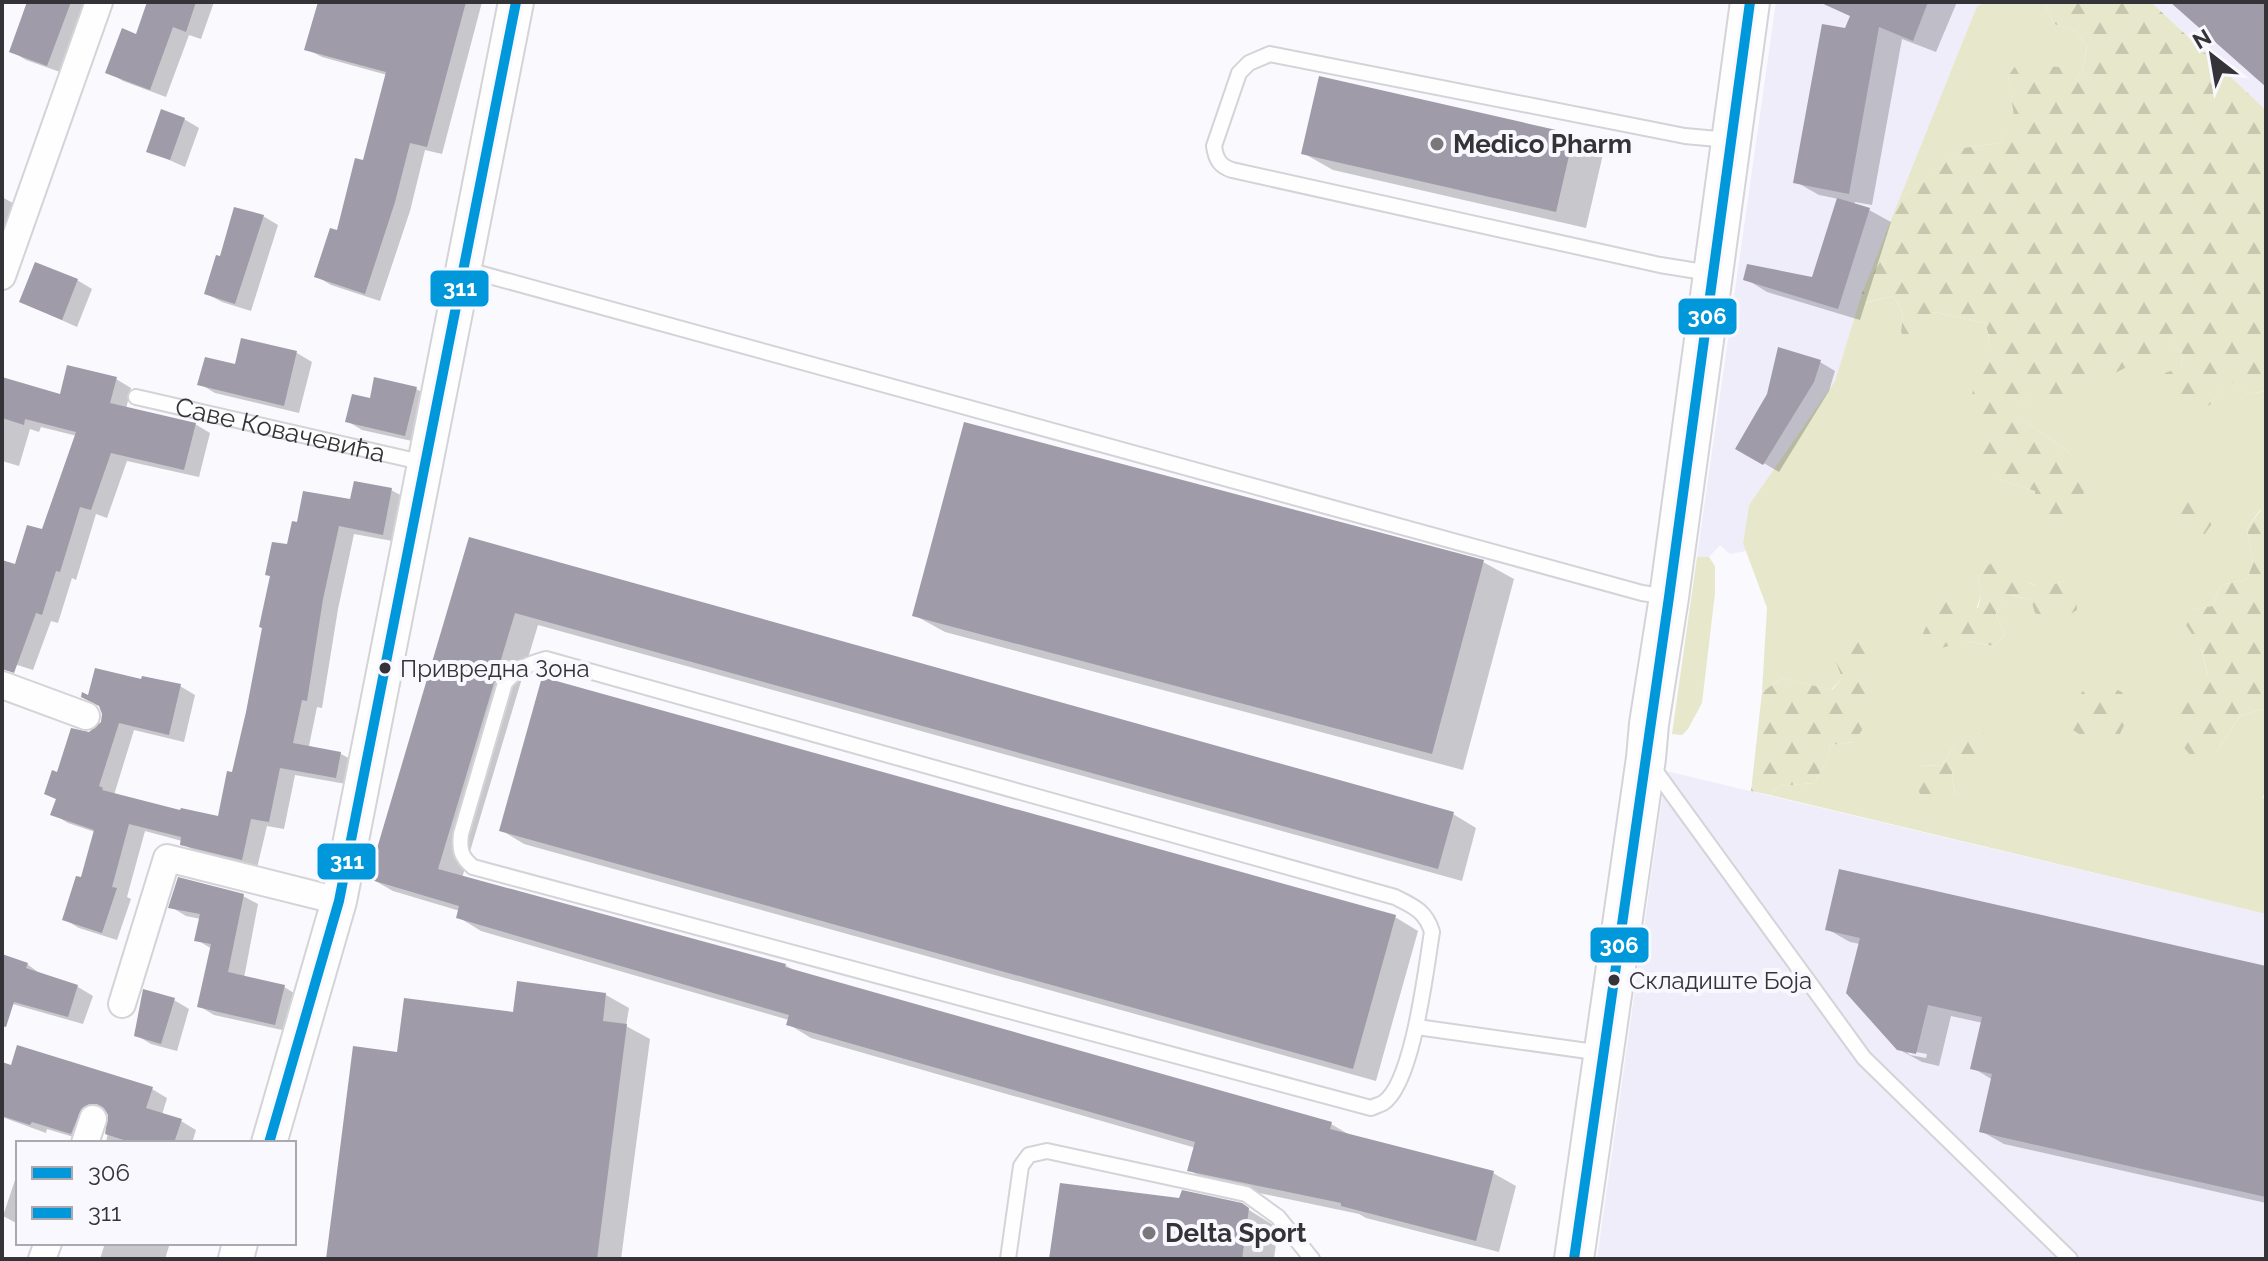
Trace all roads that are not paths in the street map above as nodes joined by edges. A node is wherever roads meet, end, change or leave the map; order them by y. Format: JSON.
{"nodes":[{"id":1,"x":99,"y":2,"type":"edge"},
{"id":2,"x":516,"y":2,"type":"edge"},
{"id":3,"x":1748,"y":3,"type":"edge"},
{"id":4,"x":1730,"y":140,"type":"junction"},
{"id":5,"x":464,"y":269,"type":"junction"},
{"id":6,"x":1713,"y":274,"type":"junction"},
{"id":7,"x":2,"y":276,"type":"edge"},
{"id":8,"x":136,"y":397,"type":"dead end"},
{"id":9,"x":425,"y":463,"type":"junction"},
{"id":10,"x":1669,"y":597,"type":"junction"},
{"id":11,"x":2,"y":685,"type":"edge"},
{"id":12,"x":86,"y":716,"type":"dead end"},
{"id":13,"x":1646,"y":758,"type":"junction"},
{"id":14,"x":339,"y":901,"type":"junction"},
{"id":15,"x":122,"y":1004,"type":"dead end"},
{"id":16,"x":1417,"y":1027,"type":"junction"},
{"id":17,"x":1602,"y":1053,"type":"junction"},
{"id":18,"x":270,"y":1141,"type":"edge"},
{"id":19,"x":1008,"y":1259,"type":"edge"},
{"id":20,"x":1312,"y":1259,"type":"edge"},
{"id":21,"x":1574,"y":1259,"type":"edge"},
{"id":22,"x":2070,"y":1259,"type":"edge"}],
"edges":[{"from":1,"to":7,"type":"street"},
{"from":2,"to":5,"type":"street"},
{"from":3,"to":4,"type":"main road"},
{"from":4,"to":6,"type":"main road"},
{"from":4,"to":6,"type":"lane"},
{"from":5,"to":9,"type":"street"},
{"from":5,"to":10,"type":"lane"},
{"from":6,"to":10,"type":"main road"},
{"from":8,"to":9,"type":"lane","name":"Саве Ковачевића"},
{"from":9,"to":14,"type":"street"},
{"from":10,"to":13,"type":"main road"},
{"from":11,"to":12,"type":"street"},
{"from":13,"to":17,"type":"main road"},
{"from":13,"to":22,"type":"lane"},
{"from":14,"to":15,"type":"street"},
{"from":14,"to":18,"type":"street"},
{"from":16,"to":16,"type":"lane"},
{"from":16,"to":17,"type":"lane"},
{"from":17,"to":21,"type":"main road"},
{"from":19,"to":20,"type":"lane"}]}
